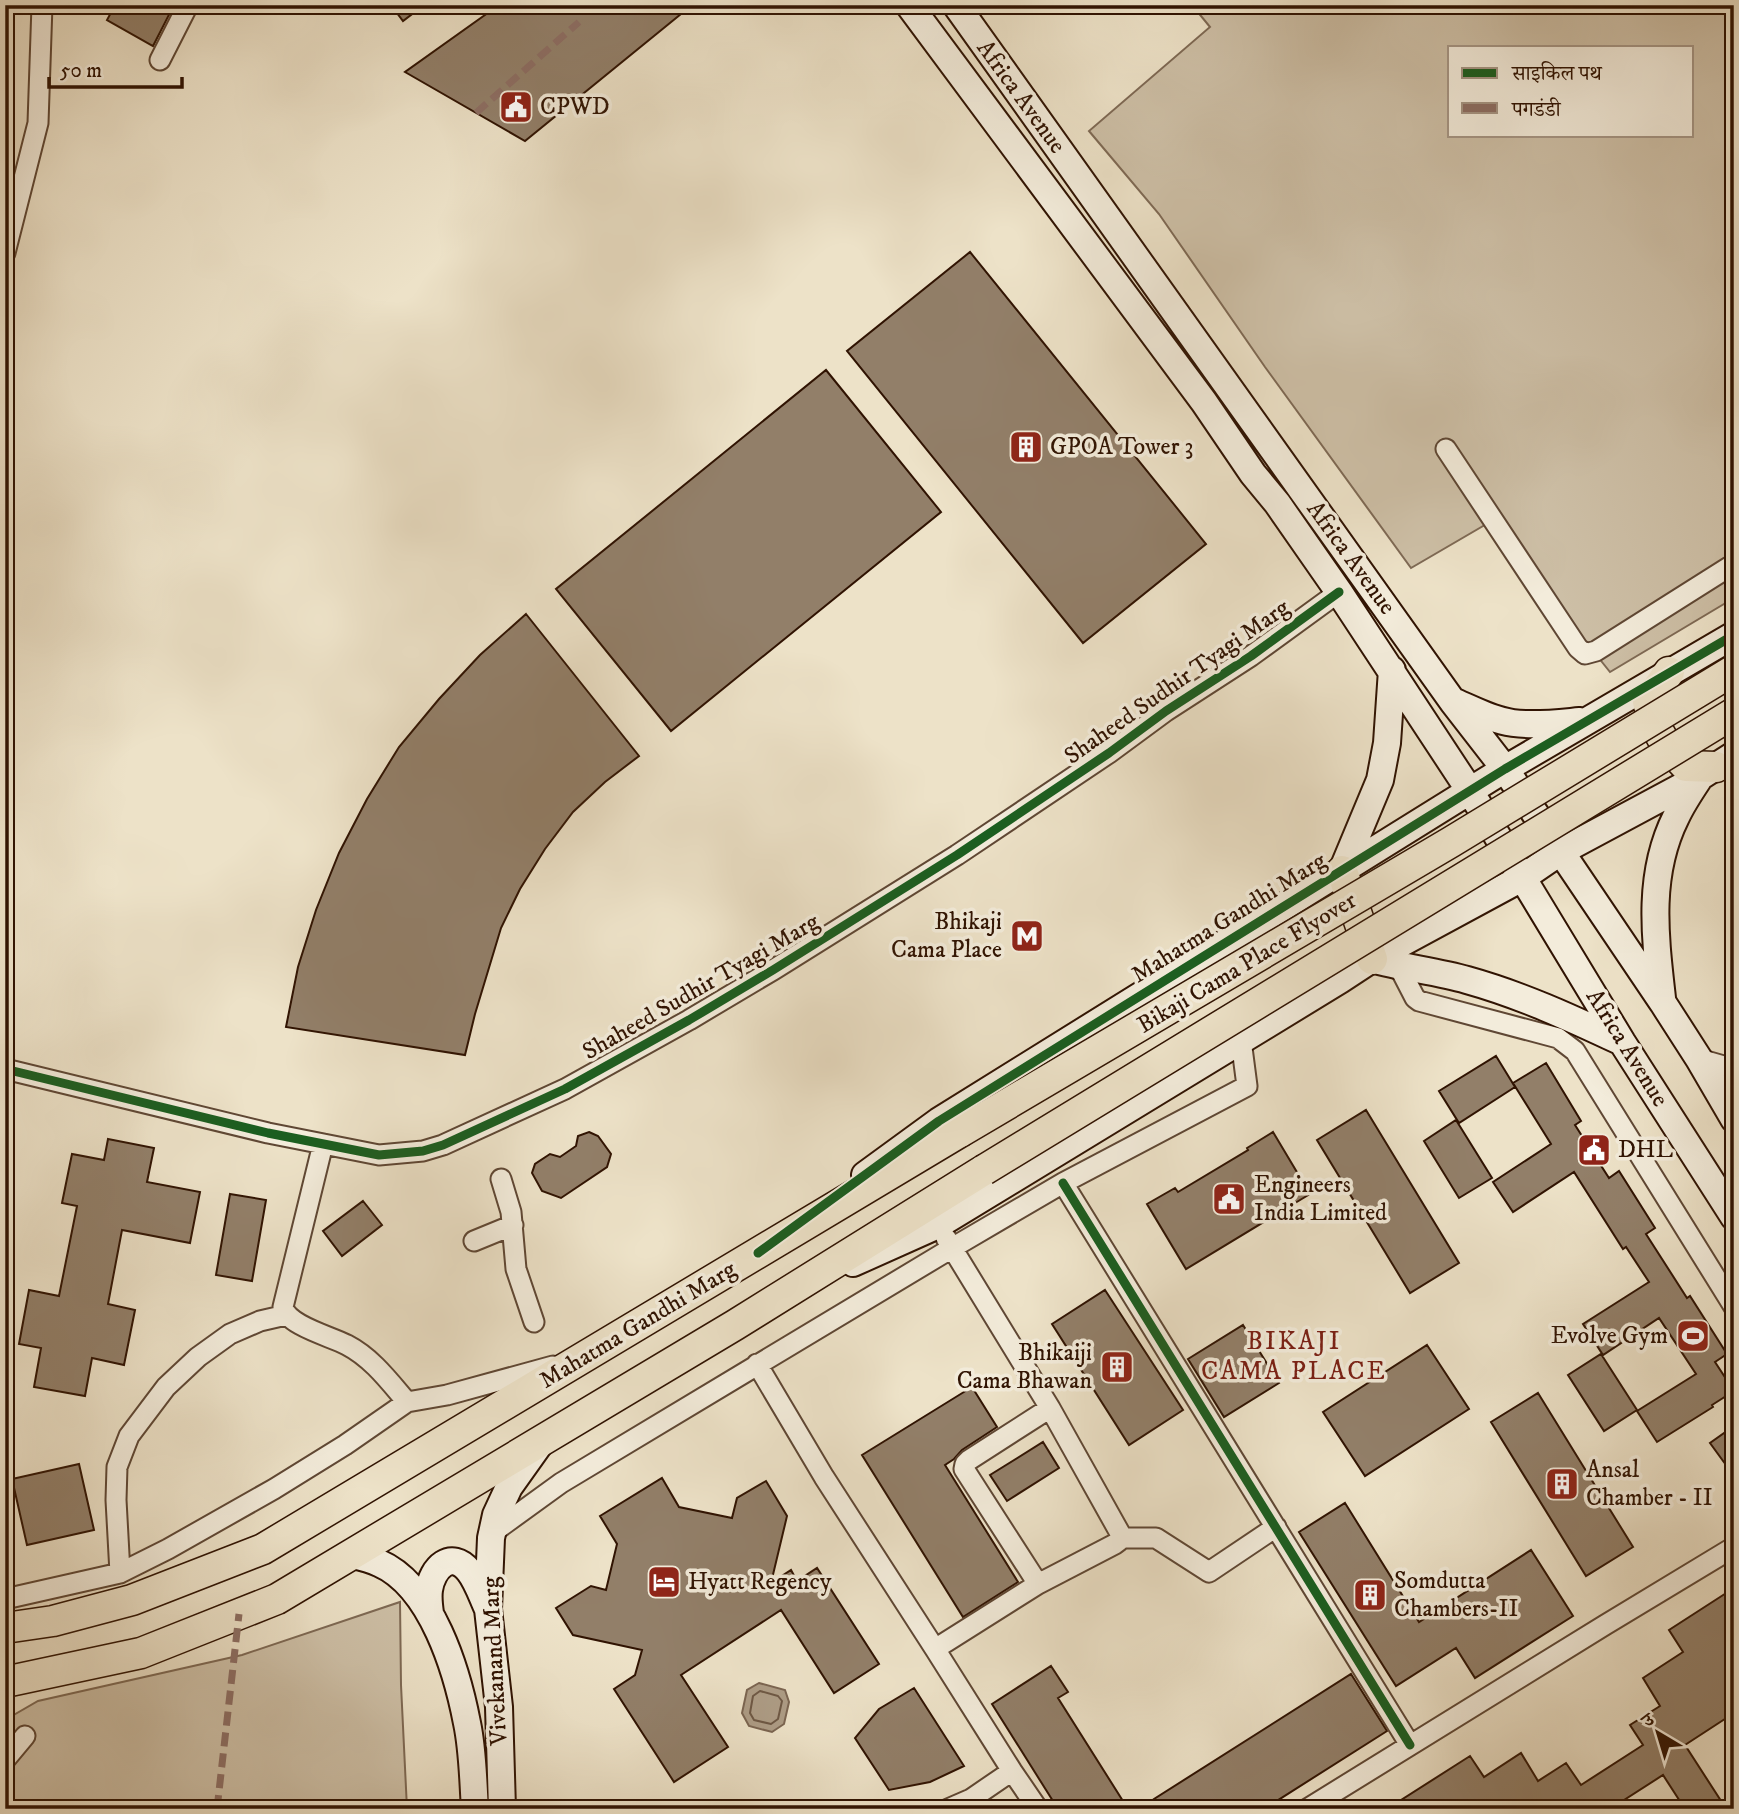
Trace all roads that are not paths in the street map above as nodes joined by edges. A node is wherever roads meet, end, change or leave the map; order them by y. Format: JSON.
{"nodes":[{"id":1,"x":42,"y":5,"type":"edge"},
{"id":2,"x":188,"y":5,"type":"edge"},
{"id":3,"x":909,"y":5,"type":"edge"},
{"id":4,"x":956,"y":5,"type":"edge"},
{"id":5,"x":160,"y":61,"type":"dead end"},
{"id":6,"x":5,"y":253,"type":"edge"},
{"id":7,"x":1446,"y":449,"type":"dead end"},
{"id":8,"x":1734,"y":574,"type":"edge"},
{"id":9,"x":1339,"y":592,"type":"junction"},
{"id":10,"x":1734,"y":635,"type":"edge"},
{"id":11,"x":1392,"y":670,"type":"junction"},
{"id":12,"x":1734,"y":670,"type":"edge"},
{"id":13,"x":1669,"y":672,"type":"junction"},
{"id":14,"x":1453,"y":702,"type":"junction"},
{"id":15,"x":1734,"y":713,"type":"edge"},
{"id":16,"x":1586,"y":721,"type":"junction"},
{"id":17,"x":1716,"y":767,"type":"edge"},
{"id":18,"x":1505,"y":769,"type":"junction"},
{"id":19,"x":1470,"y":791,"type":"junction"},
{"id":20,"x":1560,"y":852,"type":"junction"},
{"id":21,"x":1342,"y":871,"type":"junction"},
{"id":22,"x":1522,"y":878,"type":"junction"},
{"id":23,"x":1385,"y":963,"type":"junction"},
{"id":24,"x":1663,"y":1003,"type":"junction"},
{"id":25,"x":1241,"y":1040,"type":"junction"},
{"id":26,"x":1622,"y":1042,"type":"junction"},
{"id":27,"x":1699,"y":1059,"type":"junction"},
{"id":28,"x":5,"y":1069,"type":"edge"},
{"id":29,"x":1734,"y":1069,"type":"edge"},
{"id":30,"x":1734,"y":1119,"type":"edge"},
{"id":31,"x":323,"y":1144,"type":"junction"},
{"id":32,"x":501,"y":1179,"type":"dead end"},
{"id":33,"x":1063,"y":1183,"type":"junction"},
{"id":34,"x":1734,"y":1217,"type":"edge"},
{"id":35,"x":513,"y":1226,"type":"junction"},
{"id":36,"x":945,"y":1236,"type":"junction"},
{"id":37,"x":474,"y":1241,"type":"dead end"},
{"id":38,"x":758,"y":1253,"type":"junction"},
{"id":39,"x":784,"y":1294,"type":"junction"},
{"id":40,"x":1734,"y":1307,"type":"edge"},
{"id":41,"x":286,"y":1315,"type":"junction"},
{"id":42,"x":534,"y":1322,"type":"dead end"},
{"id":43,"x":581,"y":1359,"type":"junction"},
{"id":44,"x":757,"y":1364,"type":"junction"},
{"id":45,"x":407,"y":1402,"type":"junction"},
{"id":46,"x":1050,"y":1408,"type":"junction"},
{"id":47,"x":541,"y":1442,"type":"junction"},
{"id":48,"x":1276,"y":1527,"type":"junction"},
{"id":49,"x":492,"y":1533,"type":"junction"},
{"id":50,"x":1121,"y":1538,"type":"junction"},
{"id":51,"x":1734,"y":1547,"type":"edge"},
{"id":52,"x":353,"y":1555,"type":"junction"},
{"id":53,"x":120,"y":1573,"type":"junction"},
{"id":54,"x":1038,"y":1584,"type":"junction"},
{"id":55,"x":5,"y":1599,"type":"edge"},
{"id":56,"x":488,"y":1609,"type":"junction"},
{"id":57,"x":430,"y":1613,"type":"junction"},
{"id":58,"x":5,"y":1628,"type":"edge"},
{"id":59,"x":935,"y":1649,"type":"junction"},
{"id":60,"x":5,"y":1682,"type":"edge"},
{"id":61,"x":24,"y":1735,"type":"dead end"},
{"id":62,"x":1410,"y":1745,"type":"junction"},
{"id":63,"x":5,"y":1760,"type":"edge"},
{"id":64,"x":1012,"y":1771,"type":"junction"},
{"id":65,"x":475,"y":1809,"type":"edge"},
{"id":66,"x":502,"y":1809,"type":"edge"},
{"id":67,"x":948,"y":1809,"type":"edge"},
{"id":68,"x":1038,"y":1809,"type":"edge"},
{"id":69,"x":1307,"y":1809,"type":"edge"}],
"edges":[{"from":1,"to":6,"type":"street"},
{"from":2,"to":5,"type":"street"},
{"from":3,"to":9,"type":"main road","name":"Africa Avenue"},
{"from":4,"to":14,"type":"main road","name":"Africa Avenue"},
{"from":7,"to":8,"type":"street"},
{"from":9,"to":11,"type":"main road","name":"Africa Avenue"},
{"from":9,"to":31,"type":"street","name":"Shaheed Sudhir Tyagi Marg"},
{"from":10,"to":13,"type":"main road","name":"Mahatma Gandhi Marg"},
{"from":11,"to":19,"type":"main road","name":"Africa Avenue"},
{"from":11,"to":21,"type":"main road"},
{"from":12,"to":38,"type":"main road","name":"Bikaji Cama Place Flyover","bridge":true},
{"from":13,"to":16,"type":"main road","name":"Mahatma Gandhi Marg"},
{"from":13,"to":17,"type":"main road"},
{"from":14,"to":16,"type":"main road"},
{"from":14,"to":18,"type":"main road","name":"Africa Avenue"},
{"from":15,"to":39,"type":"main road","name":"Bikaji Cama Place Flyover","bridge":true},
{"from":16,"to":18,"type":"main road","name":"Mahatma Gandhi Marg"},
{"from":17,"to":20,"type":"main road"},
{"from":17,"to":24,"type":"main road"},
{"from":18,"to":19,"type":"main road","name":"Mahatma Gandhi Marg"},
{"from":18,"to":20,"type":"main road","name":"Africa Avenue"},
{"from":19,"to":21,"type":"main road","name":"Mahatma Gandhi Marg"},
{"from":19,"to":22,"type":"main road","name":"Africa Avenue"},
{"from":20,"to":22,"type":"main road"},
{"from":20,"to":24,"type":"main road","name":"Africa Avenue"},
{"from":21,"to":23,"type":"main road"},
{"from":21,"to":38,"type":"main road","name":"Mahatma Gandhi Marg"},
{"from":22,"to":23,"type":"main road"},
{"from":22,"to":26,"type":"main road","name":"Africa Avenue"},
{"from":23,"to":25,"type":"main road"},
{"from":23,"to":26,"type":"main road"},
{"from":23,"to":40,"type":"street"},
{"from":24,"to":27,"type":"main road","name":"Africa Avenue"},
{"from":25,"to":33,"type":"street"},
{"from":25,"to":36,"type":"main road"},
{"from":26,"to":34,"type":"main road","name":"Africa Avenue"},
{"from":27,"to":29,"type":"street"},
{"from":27,"to":30,"type":"main road","name":"Africa Avenue"},
{"from":28,"to":31,"type":"street","name":"Shaheed Sudhir Tyagi Marg"},
{"from":31,"to":41,"type":"street"},
{"from":32,"to":35,"type":"street"},
{"from":33,"to":36,"type":"street"},
{"from":33,"to":48,"type":"street"},
{"from":35,"to":37,"type":"street"},
{"from":35,"to":42,"type":"street"},
{"from":36,"to":39,"type":"main road"},
{"from":36,"to":44,"type":"street"},
{"from":36,"to":46,"type":"street"},
{"from":38,"to":43,"type":"main road","name":"Mahatma Gandhi Marg"},
{"from":39,"to":47,"type":"main road","name":"Mahatma Gandhi Marg"},
{"from":41,"to":45,"type":"street"},
{"from":41,"to":53,"type":"street"},
{"from":43,"to":45,"type":"street"},
{"from":43,"to":58,"type":"main road","name":"Mahatma Gandhi Marg"},
{"from":44,"to":49,"type":"street"},
{"from":44,"to":59,"type":"street"},
{"from":45,"to":53,"type":"street"},
{"from":46,"to":50,"type":"street"},
{"from":46,"to":54,"type":"street"},
{"from":47,"to":49,"type":"main road","name":"Vivekanand Marg"},
{"from":47,"to":52,"type":"main road","name":"Mahatma Gandhi Marg"},
{"from":48,"to":50,"type":"street"},
{"from":48,"to":62,"type":"street"},
{"from":49,"to":56,"type":"main road","name":"Vivekanand Marg"},
{"from":50,"to":54,"type":"street"},
{"from":51,"to":62,"type":"street"},
{"from":52,"to":57,"type":"main road"},
{"from":52,"to":60,"type":"main road","name":"Mahatma Gandhi Marg"},
{"from":53,"to":55,"type":"street"},
{"from":54,"to":59,"type":"street"},
{"from":56,"to":57,"type":"main road"},
{"from":56,"to":66,"type":"main road","name":"Vivekanand Marg"},
{"from":57,"to":65,"type":"main road"},
{"from":59,"to":64,"type":"street"},
{"from":61,"to":63,"type":"street"},
{"from":62,"to":69,"type":"street"},
{"from":64,"to":67,"type":"street"},
{"from":64,"to":68,"type":"street"}]}
